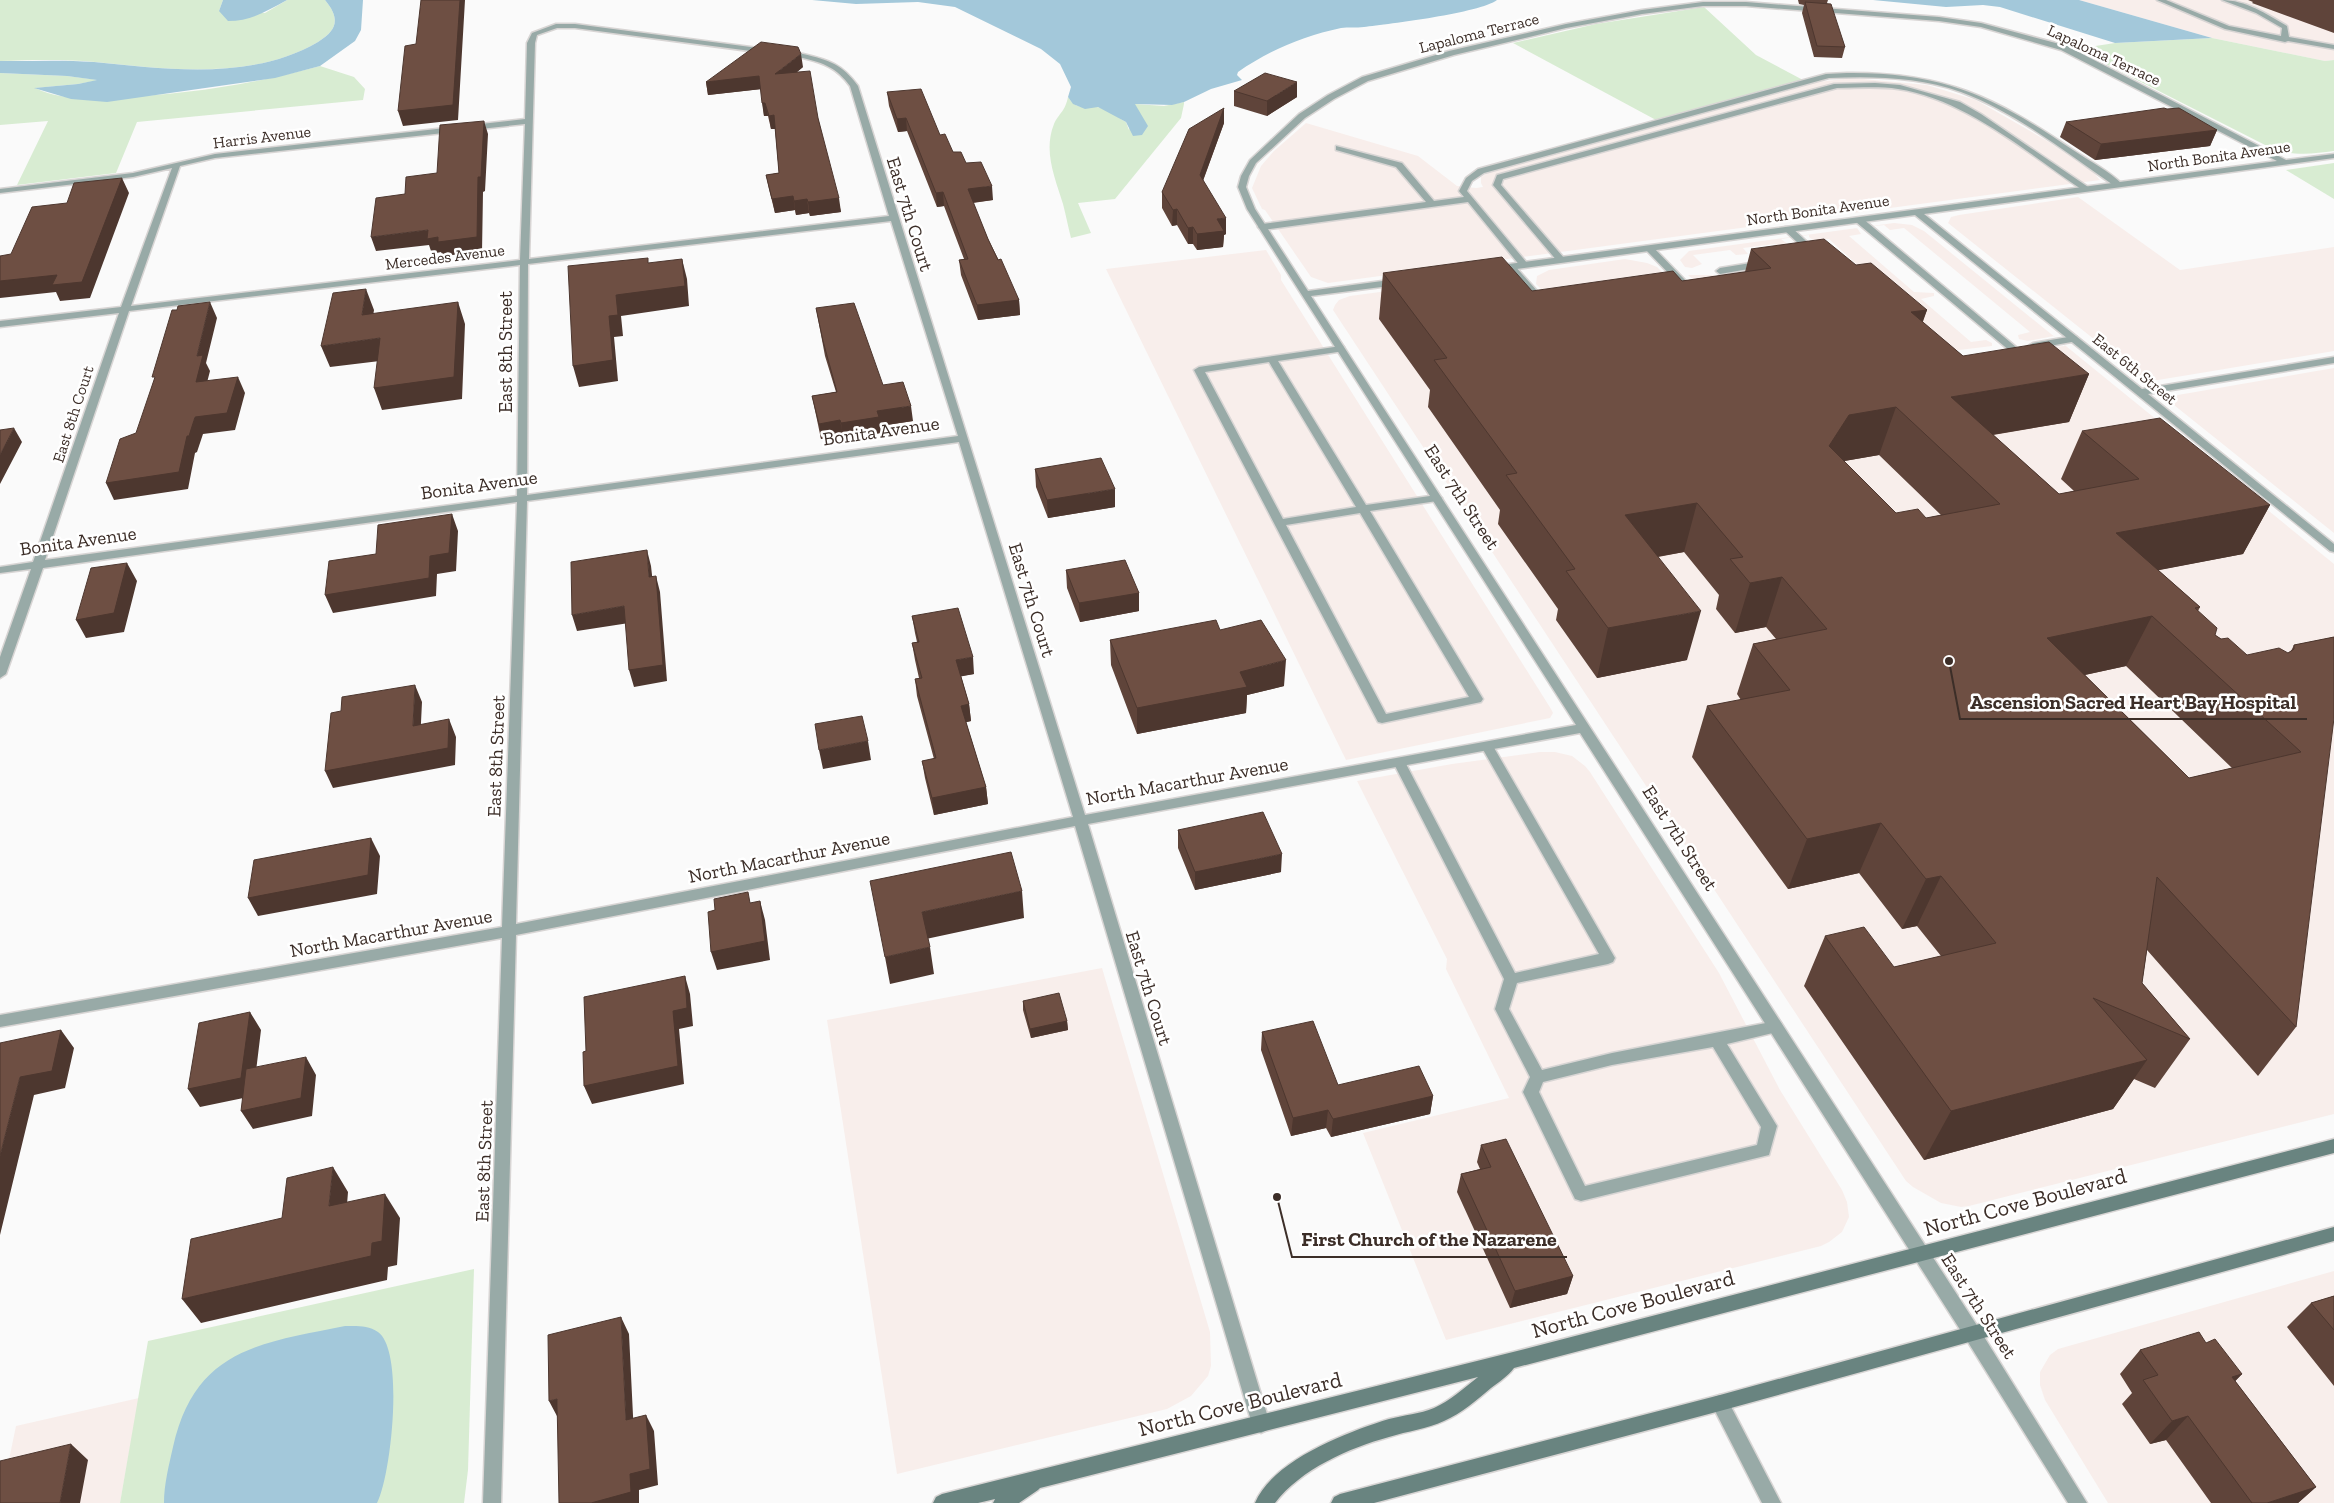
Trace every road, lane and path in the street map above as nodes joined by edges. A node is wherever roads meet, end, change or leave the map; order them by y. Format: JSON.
{"nodes":[{"id":1,"x":2160,"y":0,"type":"edge"},
{"id":2,"x":2225,"y":0,"type":"edge"},
{"id":3,"x":556,"y":26,"type":"joint"},
{"id":4,"x":2285,"y":40,"type":"junction"},
{"id":5,"x":2334,"y":47,"type":"edge"},
{"id":6,"x":530,"y":120,"type":"junction"},
{"id":7,"x":1339,"y":148,"type":"dead end"},
{"id":8,"x":2334,"y":156,"type":"edge"},
{"id":9,"x":2286,"y":163,"type":"junction"},
{"id":10,"x":177,"y":165,"type":"junction"},
{"id":11,"x":2119,"y":185,"type":"junction"},
{"id":12,"x":2087,"y":189,"type":"junction"},
{"id":13,"x":0,"y":191,"type":"edge"},
{"id":14,"x":1245,"y":198,"type":"joint"},
{"id":15,"x":1470,"y":199,"type":"junction"},
{"id":16,"x":1432,"y":204,"type":"junction"},
{"id":17,"x":1917,"y":212,"type":"junction"},
{"id":18,"x":892,"y":218,"type":"junction"},
{"id":19,"x":1859,"y":220,"type":"junction"},
{"id":20,"x":1262,"y":227,"type":"junction"},
{"id":21,"x":1788,"y":229,"type":"junction"},
{"id":22,"x":1649,"y":248,"type":"junction"},
{"id":23,"x":1807,"y":257,"type":"edge"},
{"id":24,"x":1561,"y":260,"type":"junction"},
{"id":25,"x":524,"y":263,"type":"junction"},
{"id":26,"x":1768,"y":263,"type":"edge"},
{"id":27,"x":1524,"y":265,"type":"junction"},
{"id":28,"x":1511,"y":266,"type":"junction"},
{"id":29,"x":1482,"y":270,"type":"edge"},
{"id":30,"x":1720,"y":271,"type":"dead end"},
{"id":31,"x":1404,"y":281,"type":"edge"},
{"id":32,"x":1691,"y":292,"type":"edge"},
{"id":33,"x":1306,"y":294,"type":"junction"},
{"id":34,"x":124,"y":309,"type":"junction"},
{"id":35,"x":1554,"y":310,"type":"edge"},
{"id":36,"x":0,"y":324,"type":"edge"},
{"id":37,"x":2074,"y":339,"type":"junction"},
{"id":38,"x":1341,"y":349,"type":"junction"},
{"id":39,"x":1272,"y":359,"type":"junction"},
{"id":40,"x":2334,"y":360,"type":"edge"},
{"id":41,"x":2139,"y":392,"type":"junction"},
{"id":42,"x":964,"y":438,"type":"junction"},
{"id":43,"x":522,"y":497,"type":"junction"},
{"id":44,"x":1437,"y":498,"type":"junction"},
{"id":45,"x":1363,"y":509,"type":"junction"},
{"id":46,"x":1279,"y":523,"type":"junction"},
{"id":47,"x":2334,"y":549,"type":"edge"},
{"id":48,"x":39,"y":564,"type":"junction"},
{"id":49,"x":0,"y":570,"type":"edge"},
{"id":50,"x":0,"y":674,"type":"edge"},
{"id":51,"x":1584,"y":728,"type":"junction"},
{"id":52,"x":1487,"y":746,"type":"junction"},
{"id":53,"x":1399,"y":762,"type":"junction"},
{"id":54,"x":1081,"y":820,"type":"junction"},
{"id":55,"x":510,"y":930,"type":"junction"},
{"id":56,"x":1510,"y":979,"type":"junction"},
{"id":57,"x":0,"y":1021,"type":"edge"},
{"id":58,"x":1776,"y":1027,"type":"junction"},
{"id":59,"x":1716,"y":1040,"type":"junction"},
{"id":60,"x":1538,"y":1077,"type":"junction"},
{"id":61,"x":2334,"y":1146,"type":"edge"},
{"id":62,"x":2334,"y":1234,"type":"edge"},
{"id":63,"x":1920,"y":1253,"type":"junction"},
{"id":64,"x":1972,"y":1333,"type":"junction"},
{"id":65,"x":1513,"y":1360,"type":"junction"},
{"id":66,"x":1720,"y":1403,"type":"junction"},
{"id":67,"x":1260,"y":1424,"type":"junction"},
{"id":68,"x":1041,"y":1478,"type":"junction"},
{"id":69,"x":492,"y":1503,"type":"edge"},
{"id":70,"x":942,"y":1503,"type":"edge"},
{"id":71,"x":1002,"y":1503,"type":"edge"},
{"id":72,"x":1264,"y":1503,"type":"edge"},
{"id":73,"x":1340,"y":1503,"type":"edge"},
{"id":74,"x":1772,"y":1503,"type":"edge"},
{"id":75,"x":2078,"y":1503,"type":"edge"}],
"edges":[{"from":1,"to":4,"type":"street"},
{"from":2,"to":4,"type":"street"},
{"from":3,"to":6,"type":"street","name":"East 8th Street"},
{"from":3,"to":18,"type":"street","name":"East 7th Court"},
{"from":4,"to":5,"type":"street"},
{"from":6,"to":10,"type":"street","name":"Harris Avenue"},
{"from":6,"to":25,"type":"street","name":"East 8th Street"},
{"from":7,"to":16,"type":"street"},
{"from":8,"to":9,"type":"street","name":"North Bonita Avenue"},
{"from":9,"to":11,"type":"street","name":"North Bonita Avenue"},
{"from":9,"to":14,"type":"street","name":"Lapaloma Terrace"},
{"from":10,"to":13,"type":"street","name":"Harris Avenue"},
{"from":10,"to":34,"type":"street","name":"East 8th Court"},
{"from":11,"to":12,"type":"street","name":"North Bonita Avenue"},
{"from":11,"to":15,"type":"street"},
{"from":12,"to":17,"type":"street","name":"North Bonita Avenue"},
{"from":12,"to":24,"type":"street"},
{"from":14,"to":20,"type":"street","name":"East 7th Street"},
{"from":15,"to":16,"type":"street"},
{"from":15,"to":27,"type":"street"},
{"from":16,"to":20,"type":"street"},
{"from":17,"to":19,"type":"street","name":"North Bonita Avenue"},
{"from":17,"to":37,"type":"street","name":"East 6th Street"},
{"from":18,"to":25,"type":"street","name":"Mercedes Avenue"},
{"from":18,"to":42,"type":"street","name":"East 7th Court"},
{"from":19,"to":21,"type":"street","name":"North Bonita Avenue"},
{"from":19,"to":37,"type":"street"},
{"from":20,"to":33,"type":"street","name":"East 7th Street"},
{"from":21,"to":22,"type":"street","name":"North Bonita Avenue"},
{"from":21,"to":23,"type":"street"},
{"from":22,"to":24,"type":"street","name":"North Bonita Avenue"},
{"from":22,"to":32,"type":"street"},
{"from":24,"to":27,"type":"street","name":"North Bonita Avenue"},
{"from":25,"to":34,"type":"street","name":"Mercedes Avenue"},
{"from":25,"to":43,"type":"street","name":"East 8th Street"},
{"from":26,"to":30,"type":"street"},
{"from":27,"to":28,"type":"street","name":"North Bonita Avenue"},
{"from":28,"to":29,"type":"street","name":"North Bonita Avenue"},
{"from":28,"to":35,"type":"street"},
{"from":31,"to":33,"type":"street"},
{"from":33,"to":38,"type":"street","name":"East 7th Street"},
{"from":34,"to":36,"type":"street","name":"Mercedes Avenue"},
{"from":34,"to":48,"type":"street","name":"East 8th Court"},
{"from":37,"to":41,"type":"street","name":"East 6th Street"},
{"from":38,"to":39,"type":"street"},
{"from":38,"to":44,"type":"street","name":"East 7th Street"},
{"from":39,"to":45,"type":"street"},
{"from":39,"to":46,"type":"street"},
{"from":40,"to":41,"type":"street"},
{"from":41,"to":47,"type":"street","name":"East 6th Street"},
{"from":42,"to":43,"type":"street","name":"Bonita Avenue"},
{"from":42,"to":54,"type":"street","name":"East 7th Court"},
{"from":43,"to":48,"type":"street","name":"Bonita Avenue"},
{"from":43,"to":55,"type":"street","name":"East 8th Street"},
{"from":44,"to":45,"type":"street"},
{"from":44,"to":51,"type":"street","name":"East 7th Street"},
{"from":45,"to":46,"type":"street"},
{"from":45,"to":46,"type":"street"},
{"from":48,"to":49,"type":"street","name":"Bonita Avenue"},
{"from":48,"to":50,"type":"street","name":"East 8th Court"},
{"from":51,"to":52,"type":"street","name":"North Macarthur Avenue"},
{"from":51,"to":58,"type":"street","name":"East 7th Street"},
{"from":52,"to":53,"type":"street","name":"North Macarthur Avenue"},
{"from":52,"to":56,"type":"street"},
{"from":53,"to":54,"type":"street","name":"North Macarthur Avenue"},
{"from":53,"to":56,"type":"street"},
{"from":54,"to":55,"type":"street","name":"North Macarthur Avenue"},
{"from":54,"to":67,"type":"street","name":"East 7th Court"},
{"from":55,"to":57,"type":"street","name":"North Macarthur Avenue"},
{"from":55,"to":69,"type":"street","name":"East 8th Street"},
{"from":56,"to":60,"type":"street"},
{"from":58,"to":59,"type":"street"},
{"from":58,"to":63,"type":"street","name":"East 7th Street"},
{"from":59,"to":60,"type":"street"},
{"from":59,"to":60,"type":"street"},
{"from":61,"to":63,"type":"main road","name":"North Cove Boulevard"},
{"from":62,"to":64,"type":"main road"},
{"from":63,"to":64,"type":"street","name":"East 7th Street"},
{"from":63,"to":65,"type":"main road","name":"North Cove Boulevard"},
{"from":64,"to":66,"type":"main road"},
{"from":64,"to":75,"type":"street","name":"East 7th Street"},
{"from":65,"to":67,"type":"main road","name":"North Cove Boulevard"},
{"from":65,"to":72,"type":"main road"},
{"from":66,"to":73,"type":"main road"},
{"from":66,"to":74,"type":"street"},
{"from":67,"to":68,"type":"main road","name":"North Cove Boulevard"},
{"from":68,"to":70,"type":"main road","name":"North Cove Boulevard"},
{"from":68,"to":71,"type":"main road"}]}
